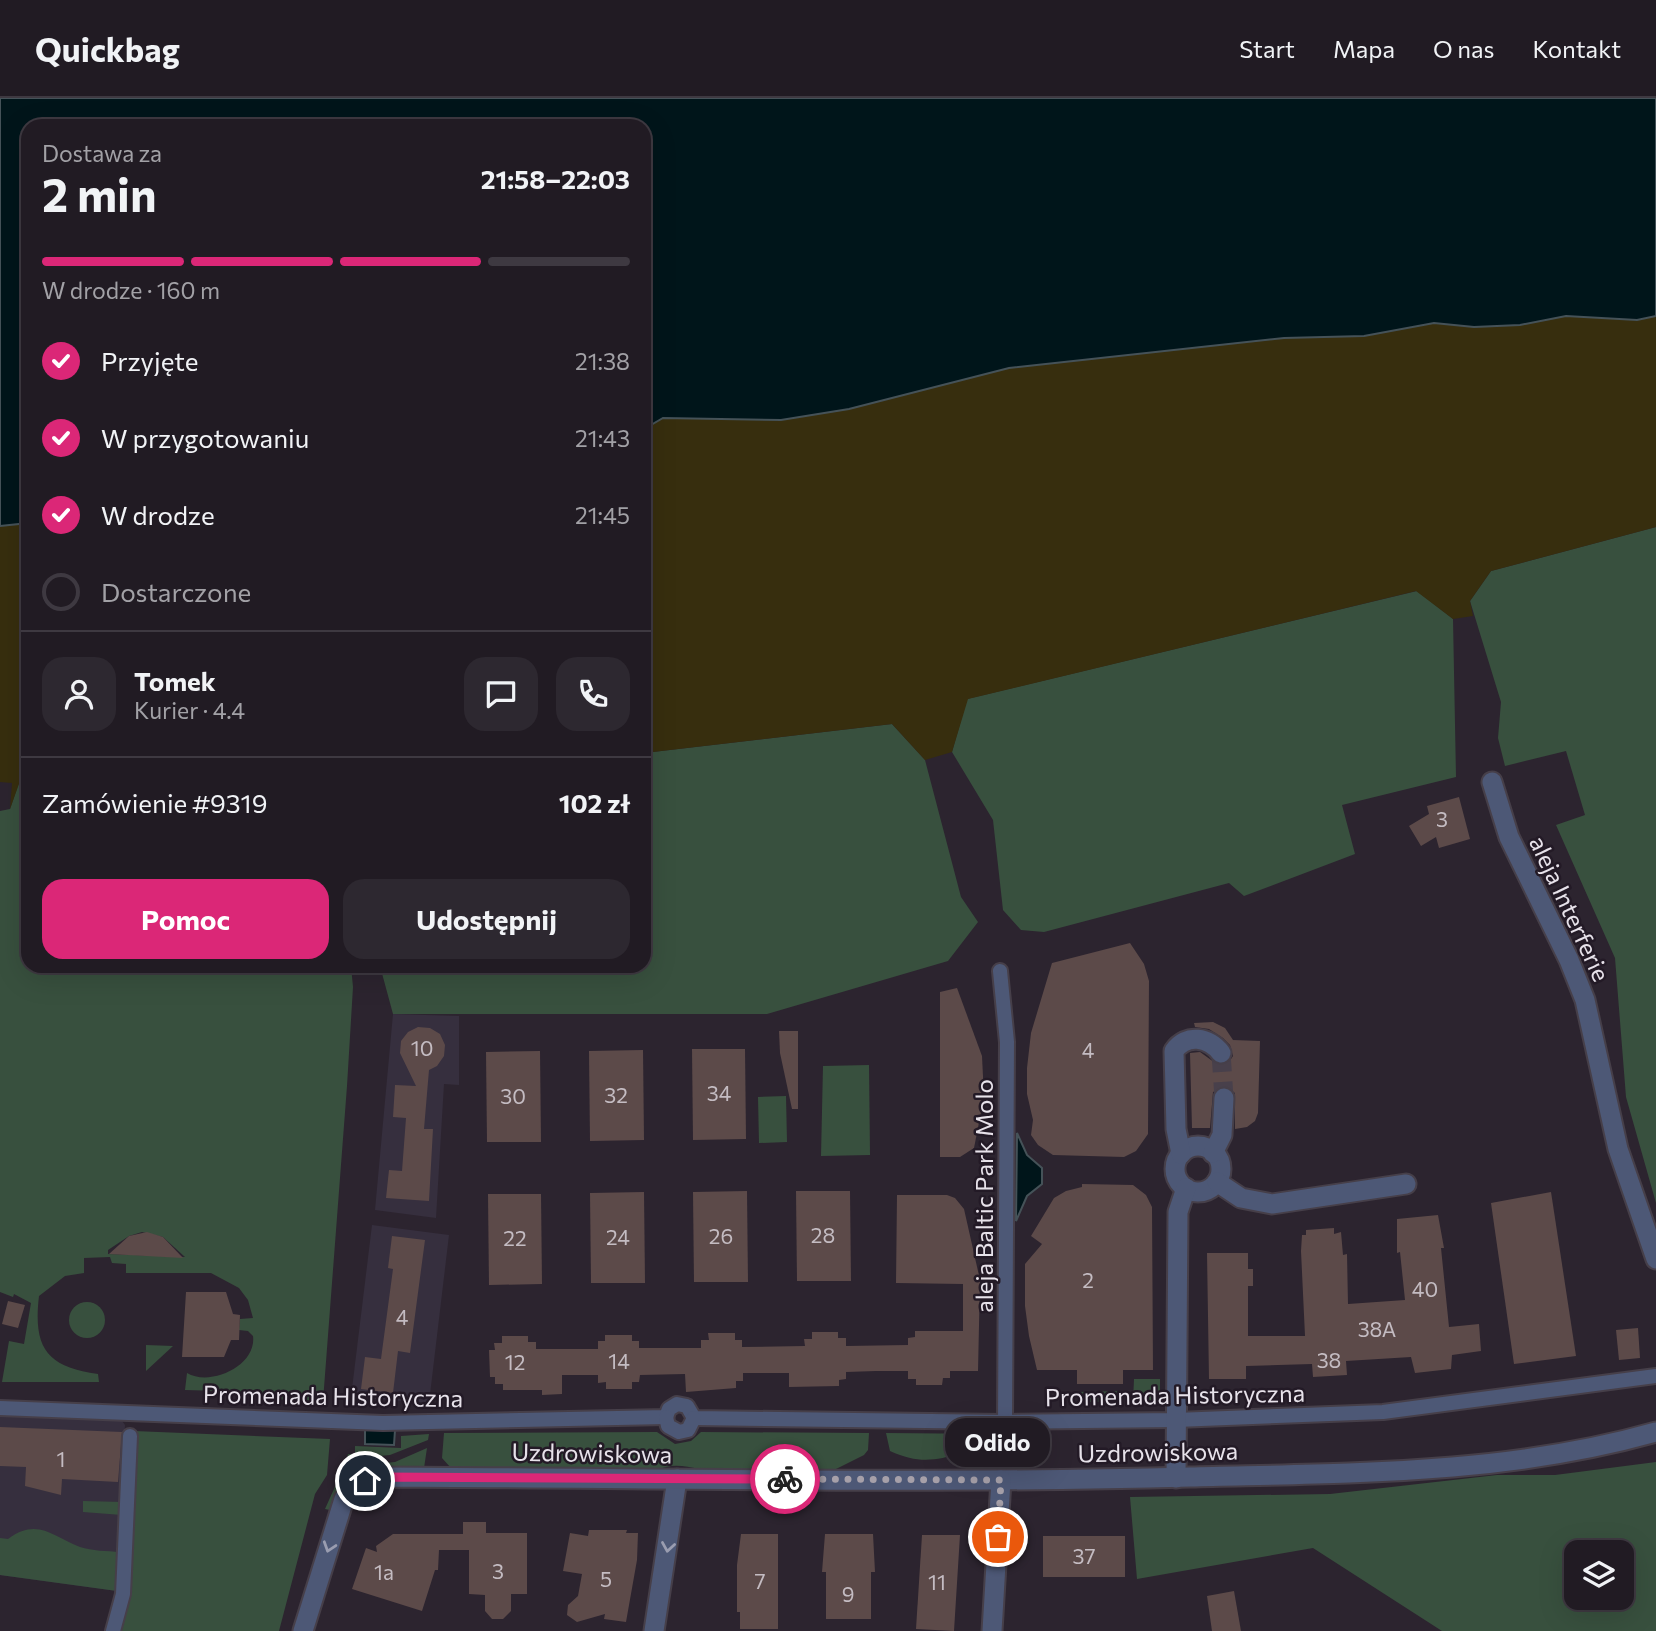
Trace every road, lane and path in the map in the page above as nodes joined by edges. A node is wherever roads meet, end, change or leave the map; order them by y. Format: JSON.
{"nodes":[{"id":1,"x":1492,"y":782,"type":"dead end"},
{"id":2,"x":1000,"y":971,"type":"dead end"},
{"id":3,"x":1221,"y":1053,"type":"dead end"},
{"id":4,"x":1224,"y":1098,"type":"tunnel mouth"},
{"id":5,"x":1213,"y":1153,"type":"junction"},
{"id":6,"x":1181,"y":1154,"type":"junction"},
{"id":7,"x":1217,"y":1181,"type":"junction"},
{"id":8,"x":1406,"y":1184,"type":"dead end"},
{"id":9,"x":1186,"y":1188,"type":"junction"},
{"id":10,"x":1656,"y":1259,"type":"edge"},
{"id":11,"x":1656,"y":1376,"type":"edge"},
{"id":12,"x":0,"y":1408,"type":"edge"},
{"id":13,"x":1176,"y":1420,"type":"junction"},
{"id":14,"x":1005,"y":1422,"type":"junction"},
{"id":15,"x":1656,"y":1432,"type":"edge"},
{"id":16,"x":130,"y":1436,"type":"dead end"},
{"id":17,"x":1176,"y":1478,"type":"junction"},
{"id":18,"x":677,"y":1479,"type":"junction"},
{"id":19,"x":1001,"y":1480,"type":"junction"},
{"id":20,"x":113,"y":1631,"type":"edge"},
{"id":21,"x":303,"y":1631,"type":"edge"},
{"id":22,"x":654,"y":1631,"type":"edge"},
{"id":23,"x":992,"y":1631,"type":"edge"}],
"edges":[{"from":1,"to":10,"type":"street","name":"aleja Interferie"},
{"from":2,"to":14,"type":"street","name":"aleja Baltic Park Molo"},
{"from":3,"to":6,"type":"street"},
{"from":4,"to":5,"type":"street"},
{"from":5,"to":6,"type":"street"},
{"from":5,"to":7,"type":"street"},
{"from":6,"to":9,"type":"street"},
{"from":7,"to":8,"type":"street"},
{"from":7,"to":9,"type":"street"},
{"from":9,"to":13,"type":"street"},
{"from":11,"to":13,"type":"street","name":"Promenada Historyczna"},
{"from":12,"to":14,"type":"street","name":"Promenada Historyczna"},
{"from":13,"to":14,"type":"street","name":"Promenada Historyczna"},
{"from":13,"to":17,"type":"street"},
{"from":15,"to":17,"type":"street","name":"Uzdrowiskowa"},
{"from":16,"to":20,"type":"street"},
{"from":17,"to":19,"type":"street","name":"Uzdrowiskowa"},
{"from":18,"to":19,"type":"street","name":"Uzdrowiskowa"},
{"from":18,"to":21,"type":"street","name":"Uzdrowiskowa","one_way":true},
{"from":18,"to":22,"type":"street","one_way":true},
{"from":19,"to":23,"type":"street"}]}
